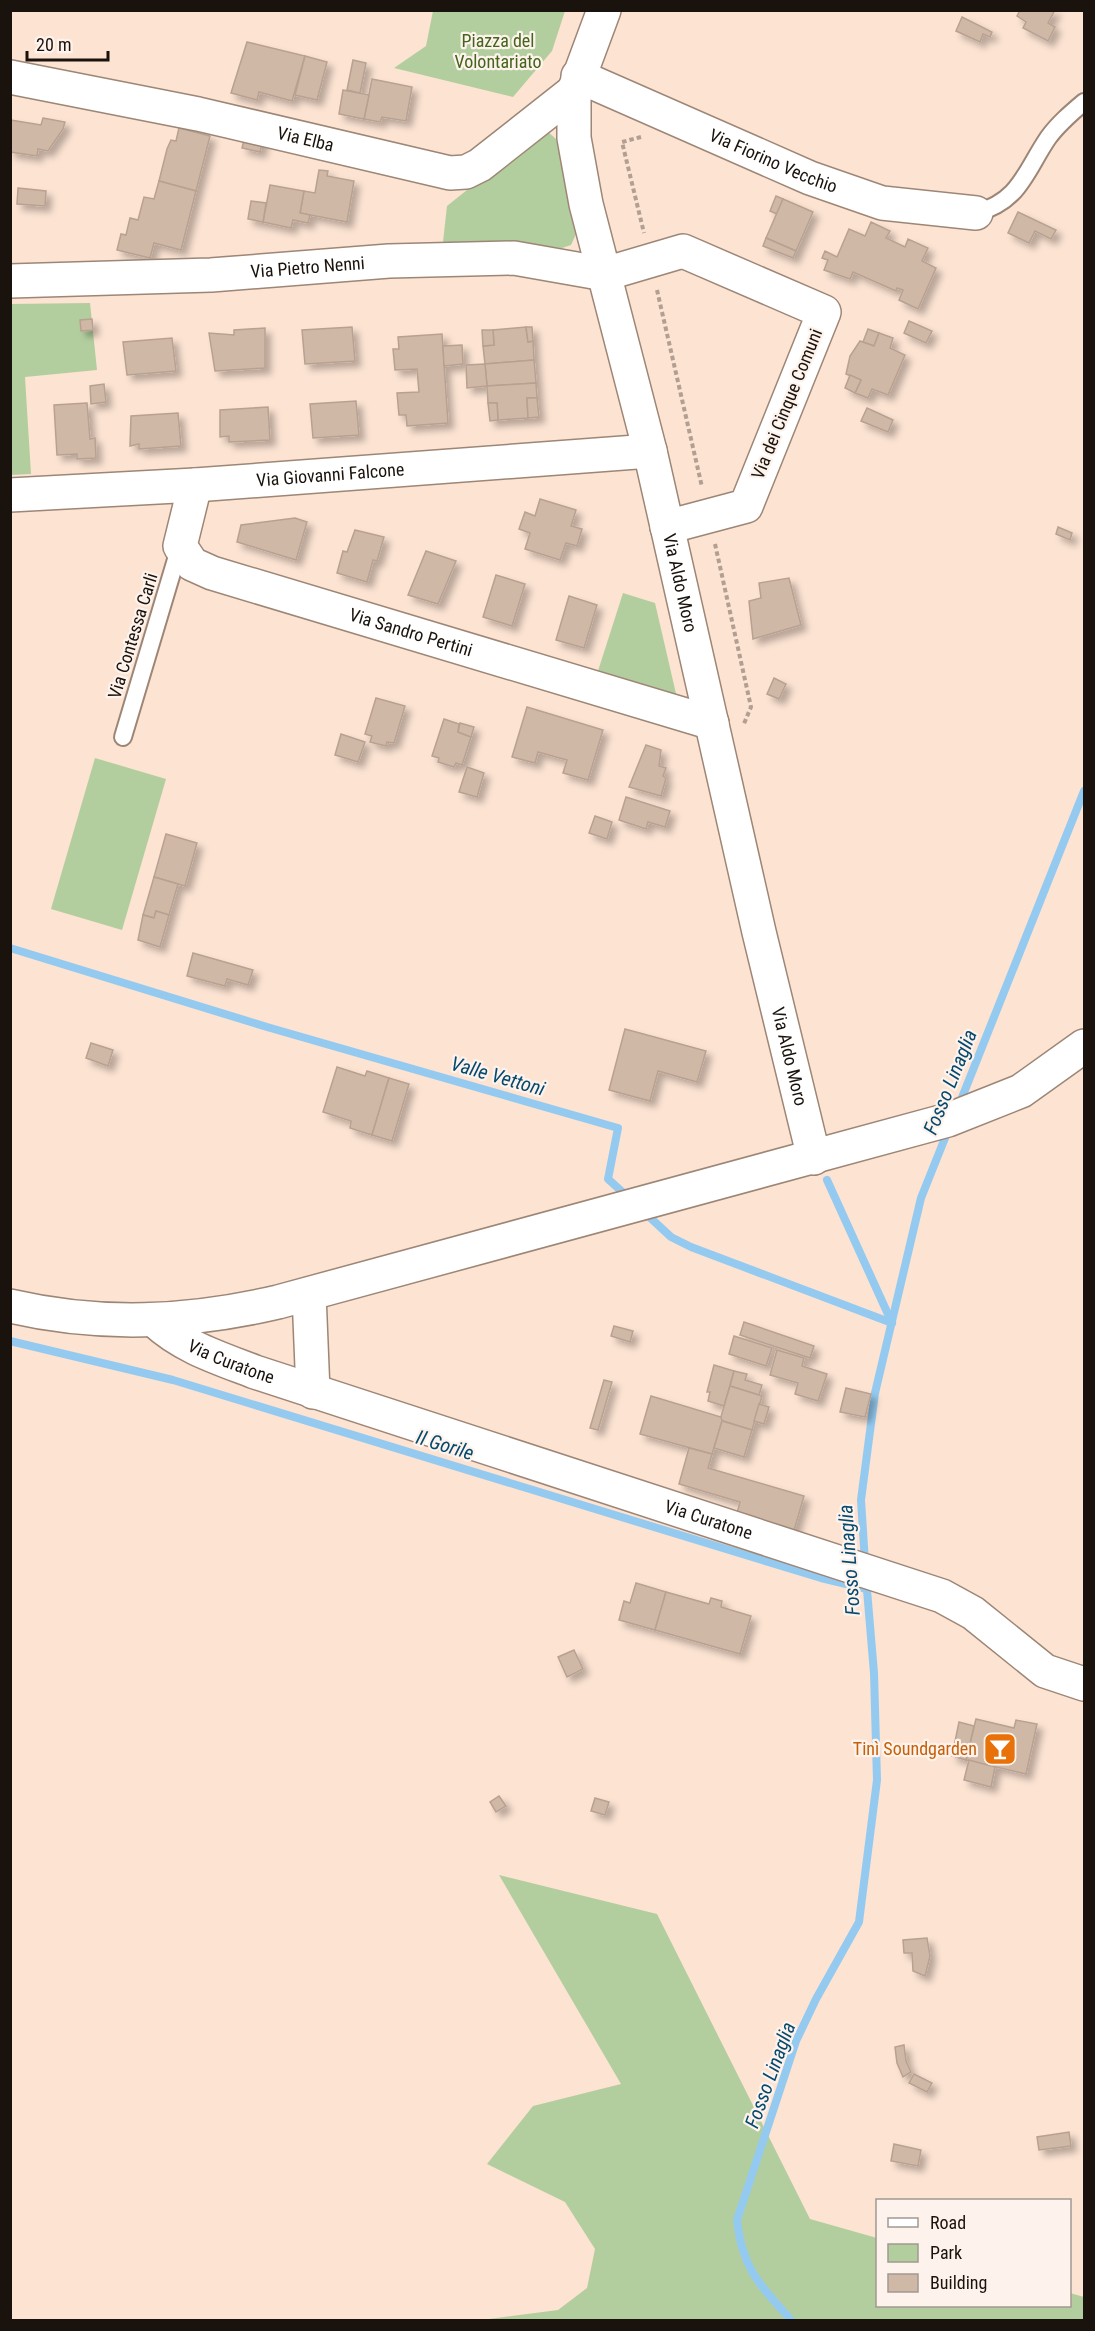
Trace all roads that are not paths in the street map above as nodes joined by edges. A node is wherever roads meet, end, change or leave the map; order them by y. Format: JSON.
{"nodes":[{"id":1,"x":604,"y":10,"type":"edge"},
{"id":2,"x":10,"y":77,"type":"edge"},
{"id":3,"x":576,"y":84,"type":"junction"},
{"id":4,"x":1084,"y":102,"type":"edge"},
{"id":5,"x":976,"y":213,"type":"joint"},
{"id":6,"x":605,"y":274,"type":"junction"},
{"id":7,"x":10,"y":281,"type":"edge"},
{"id":8,"x":650,"y":451,"type":"junction"},
{"id":9,"x":195,"y":485,"type":"junction"},
{"id":10,"x":10,"y":495,"type":"edge"},
{"id":11,"x":667,"y":527,"type":"junction"},
{"id":12,"x":180,"y":546,"type":"junction"},
{"id":13,"x":712,"y":723,"type":"junction"},
{"id":14,"x":123,"y":737,"type":"dead end"},
{"id":15,"x":1084,"y":1046,"type":"edge"},
{"id":16,"x":814,"y":1158,"type":"junction"},
{"id":17,"x":309,"y":1293,"type":"junction"},
{"id":18,"x":10,"y":1306,"type":"edge"},
{"id":19,"x":155,"y":1320,"type":"junction"},
{"id":20,"x":313,"y":1392,"type":"junction"},
{"id":21,"x":1084,"y":1684,"type":"edge"}],
"edges":[{"from":1,"to":3,"type":"street","name":"Via Aldo Moro"},
{"from":2,"to":3,"type":"street","name":"Via Elba"},
{"from":3,"to":5,"type":"street","name":"Via Fiorino Vecchio"},
{"from":3,"to":6,"type":"street","name":"Via Aldo Moro"},
{"from":4,"to":5,"type":"lane"},
{"from":6,"to":7,"type":"street","name":"Via Pietro Nenni"},
{"from":6,"to":8,"type":"street","name":"Via Aldo Moro"},
{"from":6,"to":11,"type":"street","name":"Via dei Cinque Comuni"},
{"from":8,"to":9,"type":"street","name":"Via Giovanni Falcone"},
{"from":8,"to":11,"type":"street","name":"Via Aldo Moro"},
{"from":9,"to":10,"type":"street","name":"Via Giovanni Falcone"},
{"from":9,"to":12,"type":"street"},
{"from":11,"to":13,"type":"street","name":"Via Aldo Moro"},
{"from":12,"to":13,"type":"street","name":"Via Sandro Pertini"},
{"from":12,"to":14,"type":"lane","name":"Via Contessa Carli"},
{"from":13,"to":16,"type":"street","name":"Via Aldo Moro"},
{"from":15,"to":16,"type":"street"},
{"from":16,"to":17,"type":"street"},
{"from":17,"to":19,"type":"street"},
{"from":17,"to":20,"type":"street"},
{"from":18,"to":19,"type":"street"},
{"from":19,"to":20,"type":"street","name":"Via Curatone"},
{"from":20,"to":21,"type":"street","name":"Via Curatone"}]}
